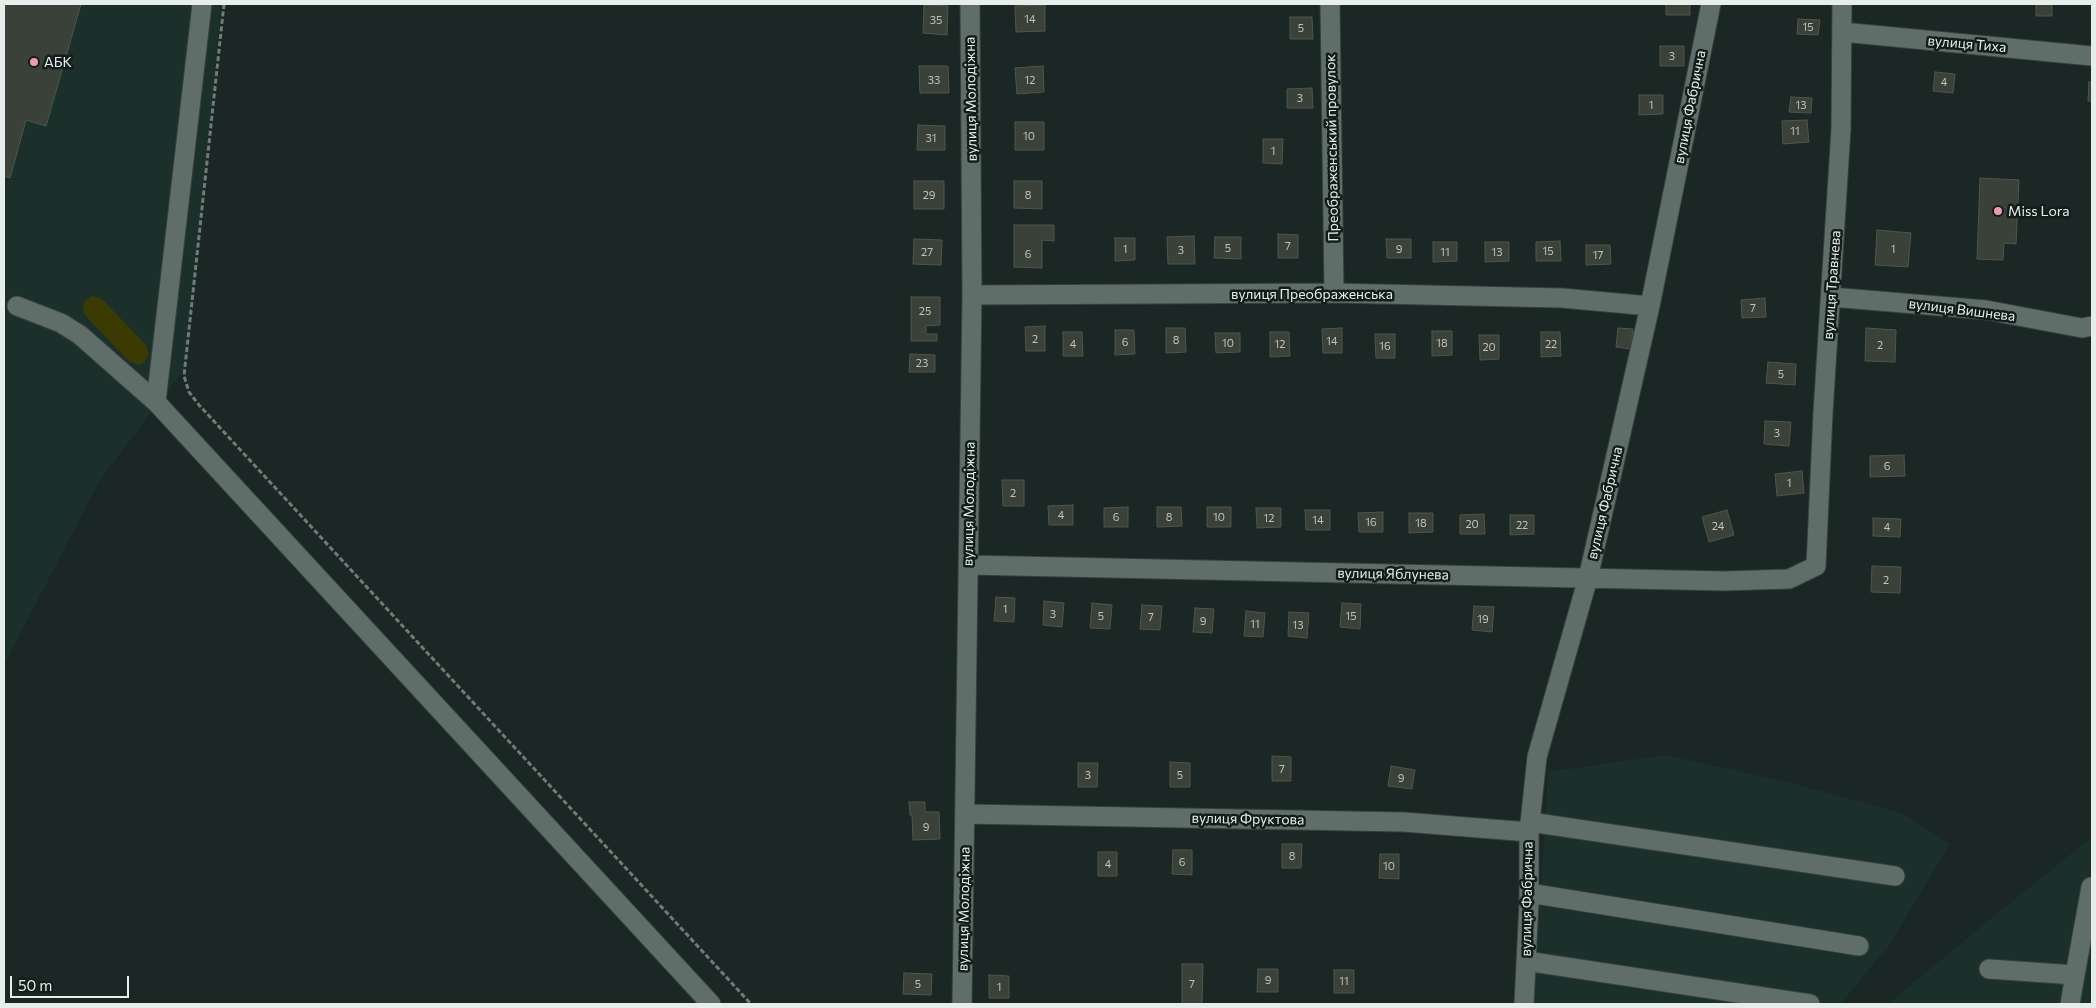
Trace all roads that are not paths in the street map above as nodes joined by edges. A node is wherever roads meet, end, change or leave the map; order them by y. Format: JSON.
{"nodes":[{"id":1,"x":202,"y":4,"type":"edge"},
{"id":2,"x":970,"y":4,"type":"edge"},
{"id":3,"x":1330,"y":4,"type":"edge"},
{"id":4,"x":1711,"y":4,"type":"edge"},
{"id":5,"x":1842,"y":4,"type":"edge"},
{"id":6,"x":1842,"y":32,"type":"junction"},
{"id":7,"x":2092,"y":56,"type":"edge"},
{"id":8,"x":1334,"y":292,"type":"junction"},
{"id":9,"x":972,"y":295,"type":"junction"},
{"id":10,"x":1831,"y":297,"type":"junction"},
{"id":11,"x":17,"y":306,"type":"dead end"},
{"id":12,"x":1650,"y":306,"type":"junction"},
{"id":13,"x":2092,"y":326,"type":"edge"},
{"id":14,"x":156,"y":402,"type":"junction"},
{"id":15,"x":968,"y":565,"type":"junction"},
{"id":16,"x":1816,"y":566,"type":"joint"},
{"id":17,"x":1588,"y":578,"type":"junction"},
{"id":18,"x":966,"y":814,"type":"junction"},
{"id":19,"x":1530,"y":827,"type":"junction"},
{"id":20,"x":1895,"y":876,"type":"dead end"},
{"id":21,"x":2091,"y":887,"type":"dead end"},
{"id":22,"x":1529,"y":893,"type":"junction"},
{"id":23,"x":1858,"y":946,"type":"dead end"},
{"id":24,"x":1526,"y":961,"type":"junction"},
{"id":25,"x":1989,"y":969,"type":"dead end"},
{"id":26,"x":2075,"y":975,"type":"junction"},
{"id":27,"x":711,"y":1004,"type":"edge"},
{"id":28,"x":962,"y":1004,"type":"edge"},
{"id":29,"x":1524,"y":1004,"type":"edge"},
{"id":30,"x":1810,"y":1004,"type":"edge"},
{"id":31,"x":2070,"y":1004,"type":"edge"}],
"edges":[{"from":1,"to":14,"type":"street"},
{"from":2,"to":9,"type":"street","name":"вулиця Молодіжна"},
{"from":3,"to":8,"type":"street","name":"Преображенський провулок"},
{"from":4,"to":12,"type":"street","name":"вулиця Фабрична"},
{"from":5,"to":6,"type":"street","name":"вулиця Травнева"},
{"from":6,"to":7,"type":"street","name":"вулиця Тиха"},
{"from":6,"to":10,"type":"street","name":"вулиця Травнева"},
{"from":8,"to":9,"type":"street","name":"вулиця Преображенська"},
{"from":8,"to":12,"type":"street","name":"вулиця Преображенська"},
{"from":9,"to":15,"type":"street","name":"вулиця Молодіжна"},
{"from":10,"to":13,"type":"street","name":"вулиця Вишнева"},
{"from":10,"to":16,"type":"street","name":"вулиця Травнева"},
{"from":11,"to":14,"type":"street"},
{"from":12,"to":17,"type":"street","name":"вулиця Фабрична"},
{"from":14,"to":27,"type":"street"},
{"from":15,"to":17,"type":"street","name":"вулиця Яблунева"},
{"from":15,"to":18,"type":"street","name":"вулиця Молодіжна"},
{"from":16,"to":17,"type":"street","name":"вулиця Яблунева"},
{"from":17,"to":19,"type":"street","name":"вулиця Фабрична"},
{"from":18,"to":19,"type":"street","name":"вулиця Фруктова"},
{"from":18,"to":28,"type":"street","name":"вулиця Молодіжна"},
{"from":19,"to":20,"type":"street","name":"вулиця Фруктова"},
{"from":19,"to":22,"type":"street","name":"вулиця Фабрична"},
{"from":21,"to":26,"type":"street"},
{"from":22,"to":23,"type":"street"},
{"from":22,"to":24,"type":"street","name":"вулиця Фабрична"},
{"from":24,"to":29,"type":"street","name":"вулиця Фабрична"},
{"from":24,"to":30,"type":"street"},
{"from":25,"to":26,"type":"street"},
{"from":26,"to":31,"type":"street"}]}
